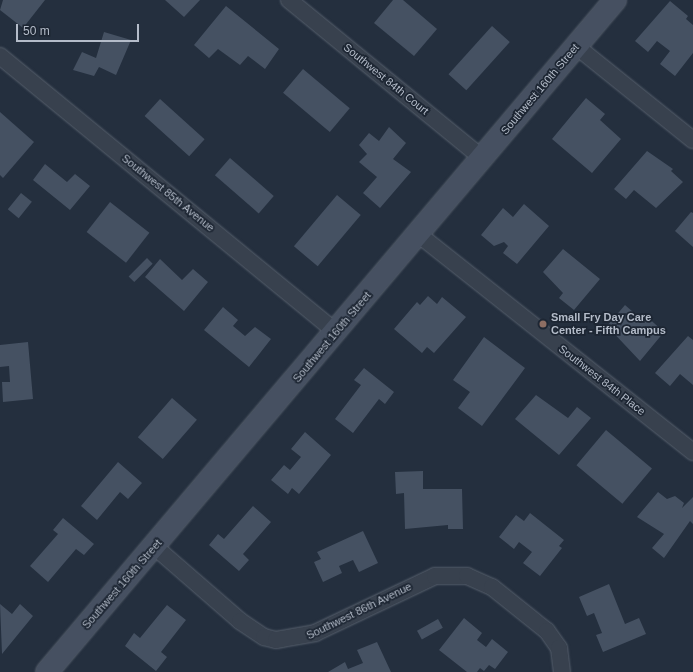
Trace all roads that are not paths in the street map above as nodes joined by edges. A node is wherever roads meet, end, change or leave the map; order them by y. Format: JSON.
{"nodes":[{"id":1,"x":289,"y":0,"type":"edge"},
{"id":2,"x":615,"y":0,"type":"edge"},
{"id":3,"x":576,"y":46,"type":"junction"},
{"id":4,"x":0,"y":56,"type":"edge"},
{"id":5,"x":693,"y":140,"type":"edge"},
{"id":6,"x":482,"y":158,"type":"junction"},
{"id":7,"x":418,"y":234,"type":"junction"},
{"id":8,"x":336,"y":332,"type":"junction"},
{"id":9,"x":693,"y":452,"type":"edge"},
{"id":10,"x":155,"y":547,"type":"junction"},
{"id":11,"x":562,"y":664,"type":"edge"},
{"id":12,"x":46,"y":672,"type":"edge"}],
"edges":[{"from":1,"to":6,"type":"street","name":"Southwest 84th Court"},
{"from":2,"to":3,"type":"street","name":"Southwest 160th Street"},
{"from":3,"to":5,"type":"street"},
{"from":3,"to":6,"type":"street","name":"Southwest 160th Street"},
{"from":4,"to":8,"type":"street","name":"Southwest 85th Avenue"},
{"from":6,"to":7,"type":"street","name":"Southwest 160th Street"},
{"from":7,"to":8,"type":"street","name":"Southwest 160th Street"},
{"from":7,"to":9,"type":"street","name":"Southwest 84th Place"},
{"from":8,"to":10,"type":"street","name":"Southwest 160th Street"},
{"from":10,"to":11,"type":"street","name":"Southwest 86th Avenue"},
{"from":10,"to":12,"type":"street","name":"Southwest 160th Street"}]}
